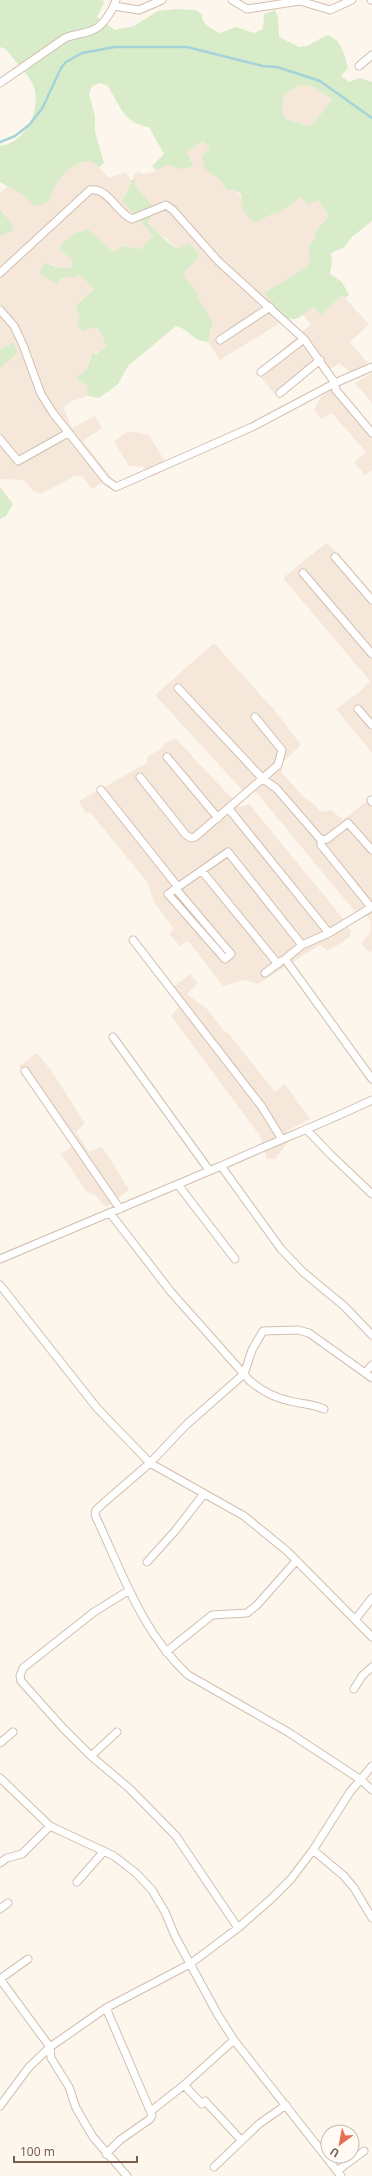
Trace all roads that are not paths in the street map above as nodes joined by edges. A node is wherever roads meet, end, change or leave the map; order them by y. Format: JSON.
{"nodes":[{"id":1,"x":162,"y":0,"type":"edge"},
{"id":2,"x":232,"y":0,"type":"edge"},
{"id":3,"x":352,"y":0,"type":"edge"},
{"id":4,"x":115,"y":3,"type":"edge"},
{"id":5,"x":372,"y":55,"type":"edge"},
{"id":6,"x":359,"y":66,"type":"dead end"},
{"id":7,"x":0,"y":83,"type":"edge"},
{"id":8,"x":0,"y":273,"type":"edge"},
{"id":9,"x":270,"y":307,"type":"junction"},
{"id":10,"x":0,"y":310,"type":"edge"},
{"id":11,"x":304,"y":339,"type":"junction"},
{"id":12,"x":220,"y":340,"type":"dead end"},
{"id":13,"x":320,"y":360,"type":"junction"},
{"id":14,"x":372,"y":367,"type":"edge"},
{"id":15,"x":261,"y":372,"type":"dead end"},
{"id":16,"x":335,"y":383,"type":"junction"},
{"id":17,"x":280,"y":393,"type":"dead end"},
{"id":18,"x":68,"y":433,"type":"junction"},
{"id":19,"x":372,"y":433,"type":"edge"},
{"id":20,"x":0,"y":439,"type":"edge"},
{"id":21,"x":335,"y":557,"type":"dead end"},
{"id":22,"x":303,"y":573,"type":"dead end"},
{"id":23,"x":372,"y":600,"type":"edge"},
{"id":24,"x":372,"y":654,"type":"edge"},
{"id":25,"x":178,"y":688,"type":"dead end"},
{"id":26,"x":358,"y":709,"type":"dead end"},
{"id":27,"x":255,"y":716,"type":"dead end"},
{"id":28,"x":372,"y":725,"type":"edge"},
{"id":29,"x":167,"y":757,"type":"dead end"},
{"id":30,"x":140,"y":777,"type":"dead end"},
{"id":31,"x":263,"y":779,"type":"junction"},
{"id":32,"x":101,"y":790,"type":"dead end"},
{"id":33,"x":229,"y":809,"type":"junction"},
{"id":34,"x":218,"y":818,"type":"junction"},
{"id":35,"x":320,"y":840,"type":"junction"},
{"id":36,"x":372,"y":850,"type":"edge"},
{"id":37,"x":202,"y":871,"type":"junction"},
{"id":38,"x":177,"y":888,"type":"junction"},
{"id":39,"x":372,"y":907,"type":"edge"},
{"id":40,"x":329,"y":934,"type":"junction"},
{"id":41,"x":133,"y":940,"type":"dead end"},
{"id":42,"x":302,"y":945,"type":"junction"},
{"id":43,"x":285,"y":959,"type":"junction"},
{"id":44,"x":278,"y":964,"type":"junction"},
{"id":45,"x":264,"y":973,"type":"dead end"},
{"id":46,"x":113,"y":1037,"type":"dead end"},
{"id":47,"x":25,"y":1070,"type":"dead end"},
{"id":48,"x":372,"y":1079,"type":"edge"},
{"id":49,"x":372,"y":1100,"type":"edge"},
{"id":50,"x":306,"y":1129,"type":"junction"},
{"id":51,"x":281,"y":1138,"type":"junction"},
{"id":52,"x":221,"y":1166,"type":"junction"},
{"id":53,"x":209,"y":1170,"type":"junction"},
{"id":54,"x":179,"y":1186,"type":"junction"},
{"id":55,"x":372,"y":1194,"type":"edge"},
{"id":56,"x":120,"y":1209,"type":"junction"},
{"id":57,"x":110,"y":1213,"type":"junction"},
{"id":58,"x":0,"y":1259,"type":"edge"},
{"id":59,"x":234,"y":1259,"type":"dead end"},
{"id":60,"x":0,"y":1285,"type":"edge"},
{"id":61,"x":372,"y":1335,"type":"edge"},
{"id":62,"x":372,"y":1365,"type":"edge"},
{"id":63,"x":365,"y":1373,"type":"junction"},
{"id":64,"x":244,"y":1374,"type":"junction"},
{"id":65,"x":372,"y":1378,"type":"edge"},
{"id":66,"x":324,"y":1409,"type":"dead end"},
{"id":67,"x":150,"y":1463,"type":"junction"},
{"id":68,"x":203,"y":1495,"type":"junction"},
{"id":69,"x":296,"y":1561,"type":"junction"},
{"id":70,"x":146,"y":1562,"type":"dead end"},
{"id":71,"x":128,"y":1590,"type":"junction"},
{"id":72,"x":372,"y":1598,"type":"edge"},
{"id":73,"x":355,"y":1620,"type":"junction"},
{"id":74,"x":372,"y":1638,"type":"edge"},
{"id":75,"x":166,"y":1652,"type":"junction"},
{"id":76,"x":372,"y":1668,"type":"edge"},
{"id":77,"x":354,"y":1689,"type":"dead end"},
{"id":78,"x":13,"y":1732,"type":"dead end"},
{"id":79,"x":117,"y":1732,"type":"dead end"},
{"id":80,"x":0,"y":1743,"type":"edge"},
{"id":81,"x":91,"y":1756,"type":"junction"},
{"id":82,"x":372,"y":1766,"type":"edge"},
{"id":83,"x":0,"y":1778,"type":"edge"},
{"id":84,"x":361,"y":1780,"type":"junction"},
{"id":85,"x":372,"y":1790,"type":"edge"},
{"id":86,"x":50,"y":1826,"type":"junction"},
{"id":87,"x":313,"y":1850,"type":"junction"},
{"id":88,"x":104,"y":1851,"type":"junction"},
{"id":89,"x":0,"y":1863,"type":"edge"},
{"id":90,"x":77,"y":1882,"type":"dead end"},
{"id":91,"x":8,"y":1903,"type":"dead end"},
{"id":92,"x":0,"y":1909,"type":"edge"},
{"id":93,"x":372,"y":1918,"type":"edge"},
{"id":94,"x":238,"y":1928,"type":"junction"},
{"id":95,"x":28,"y":1958,"type":"dead end"},
{"id":96,"x":190,"y":1964,"type":"junction"},
{"id":97,"x":0,"y":1979,"type":"edge"},
{"id":98,"x":106,"y":2008,"type":"junction"},
{"id":99,"x":234,"y":2040,"type":"junction"},
{"id":100,"x":50,"y":2047,"type":"junction"},
{"id":101,"x":184,"y":2085,"type":"junction"},
{"id":102,"x":286,"y":2105,"type":"junction"},
{"id":103,"x":0,"y":2106,"type":"edge"},
{"id":104,"x":151,"y":2110,"type":"junction"},
{"id":105,"x":241,"y":2140,"type":"junction"},
{"id":106,"x":364,"y":2151,"type":"dead end"},
{"id":107,"x":106,"y":2154,"type":"junction"},
{"id":108,"x":214,"y":2167,"type":"dead end"},
{"id":109,"x":339,"y":2174,"type":"edge"},
{"id":110,"x":127,"y":2176,"type":"edge"}],
"edges":[{"from":1,"to":4,"type":"street"},
{"from":2,"to":3,"type":"street"},
{"from":4,"to":7,"type":"street"},
{"from":5,"to":6,"type":"street"},
{"from":8,"to":9,"type":"street"},
{"from":9,"to":11,"type":"street"},
{"from":9,"to":12,"type":"street"},
{"from":10,"to":18,"type":"street"},
{"from":11,"to":13,"type":"street"},
{"from":11,"to":15,"type":"street"},
{"from":13,"to":16,"type":"street"},
{"from":13,"to":17,"type":"street"},
{"from":14,"to":16,"type":"street"},
{"from":16,"to":18,"type":"street"},
{"from":16,"to":19,"type":"street"},
{"from":18,"to":20,"type":"street"},
{"from":21,"to":23,"type":"street"},
{"from":22,"to":24,"type":"street"},
{"from":25,"to":31,"type":"street"},
{"from":26,"to":28,"type":"street"},
{"from":27,"to":31,"type":"street"},
{"from":29,"to":34,"type":"street"},
{"from":30,"to":34,"type":"street"},
{"from":31,"to":33,"type":"street"},
{"from":31,"to":35,"type":"street"},
{"from":32,"to":38,"type":"street"},
{"from":33,"to":34,"type":"street"},
{"from":33,"to":40,"type":"street"},
{"from":35,"to":36,"type":"street"},
{"from":35,"to":39,"type":"street"},
{"from":37,"to":38,"type":"street"},
{"from":37,"to":42,"type":"street"},
{"from":37,"to":44,"type":"street"},
{"from":38,"to":38,"type":"street"},
{"from":39,"to":40,"type":"street"},
{"from":40,"to":42,"type":"street"},
{"from":41,"to":51,"type":"street"},
{"from":42,"to":43,"type":"street"},
{"from":43,"to":44,"type":"street"},
{"from":43,"to":48,"type":"street"},
{"from":44,"to":45,"type":"street"},
{"from":46,"to":53,"type":"street"},
{"from":47,"to":56,"type":"street"},
{"from":49,"to":50,"type":"street"},
{"from":50,"to":51,"type":"street"},
{"from":50,"to":55,"type":"street"},
{"from":51,"to":52,"type":"street"},
{"from":52,"to":53,"type":"street"},
{"from":52,"to":61,"type":"street"},
{"from":53,"to":54,"type":"street"},
{"from":54,"to":56,"type":"street"},
{"from":54,"to":59,"type":"street"},
{"from":56,"to":57,"type":"street"},
{"from":57,"to":58,"type":"street"},
{"from":57,"to":64,"type":"street"},
{"from":60,"to":67,"type":"street"},
{"from":62,"to":63,"type":"street"},
{"from":63,"to":64,"type":"street"},
{"from":63,"to":65,"type":"street"},
{"from":64,"to":66,"type":"street"},
{"from":64,"to":67,"type":"street"},
{"from":67,"to":68,"type":"street"},
{"from":67,"to":71,"type":"street"},
{"from":68,"to":69,"type":"street"},
{"from":68,"to":70,"type":"street"},
{"from":69,"to":73,"type":"street"},
{"from":69,"to":75,"type":"street"},
{"from":71,"to":75,"type":"street"},
{"from":71,"to":81,"type":"street"},
{"from":72,"to":73,"type":"street"},
{"from":73,"to":74,"type":"street"},
{"from":75,"to":84,"type":"street"},
{"from":76,"to":77,"type":"street"},
{"from":78,"to":80,"type":"street"},
{"from":79,"to":81,"type":"street"},
{"from":81,"to":94,"type":"street"},
{"from":82,"to":84,"type":"street"},
{"from":83,"to":86,"type":"street"},
{"from":84,"to":85,"type":"street"},
{"from":84,"to":87,"type":"street"},
{"from":86,"to":88,"type":"street"},
{"from":86,"to":89,"type":"street"},
{"from":87,"to":93,"type":"street"},
{"from":87,"to":94,"type":"street"},
{"from":88,"to":90,"type":"street"},
{"from":88,"to":96,"type":"street"},
{"from":91,"to":92,"type":"street"},
{"from":94,"to":96,"type":"street"},
{"from":95,"to":97,"type":"street"},
{"from":96,"to":98,"type":"street"},
{"from":96,"to":99,"type":"street"},
{"from":97,"to":100,"type":"street"},
{"from":98,"to":100,"type":"street"},
{"from":98,"to":104,"type":"street"},
{"from":99,"to":101,"type":"street"},
{"from":99,"to":102,"type":"street"},
{"from":100,"to":103,"type":"street"},
{"from":100,"to":107,"type":"street"},
{"from":101,"to":104,"type":"street"},
{"from":101,"to":105,"type":"street"},
{"from":102,"to":105,"type":"street"},
{"from":102,"to":109,"type":"street"},
{"from":104,"to":107,"type":"street"},
{"from":105,"to":108,"type":"street"},
{"from":106,"to":109,"type":"street"},
{"from":107,"to":110,"type":"street"}]}
